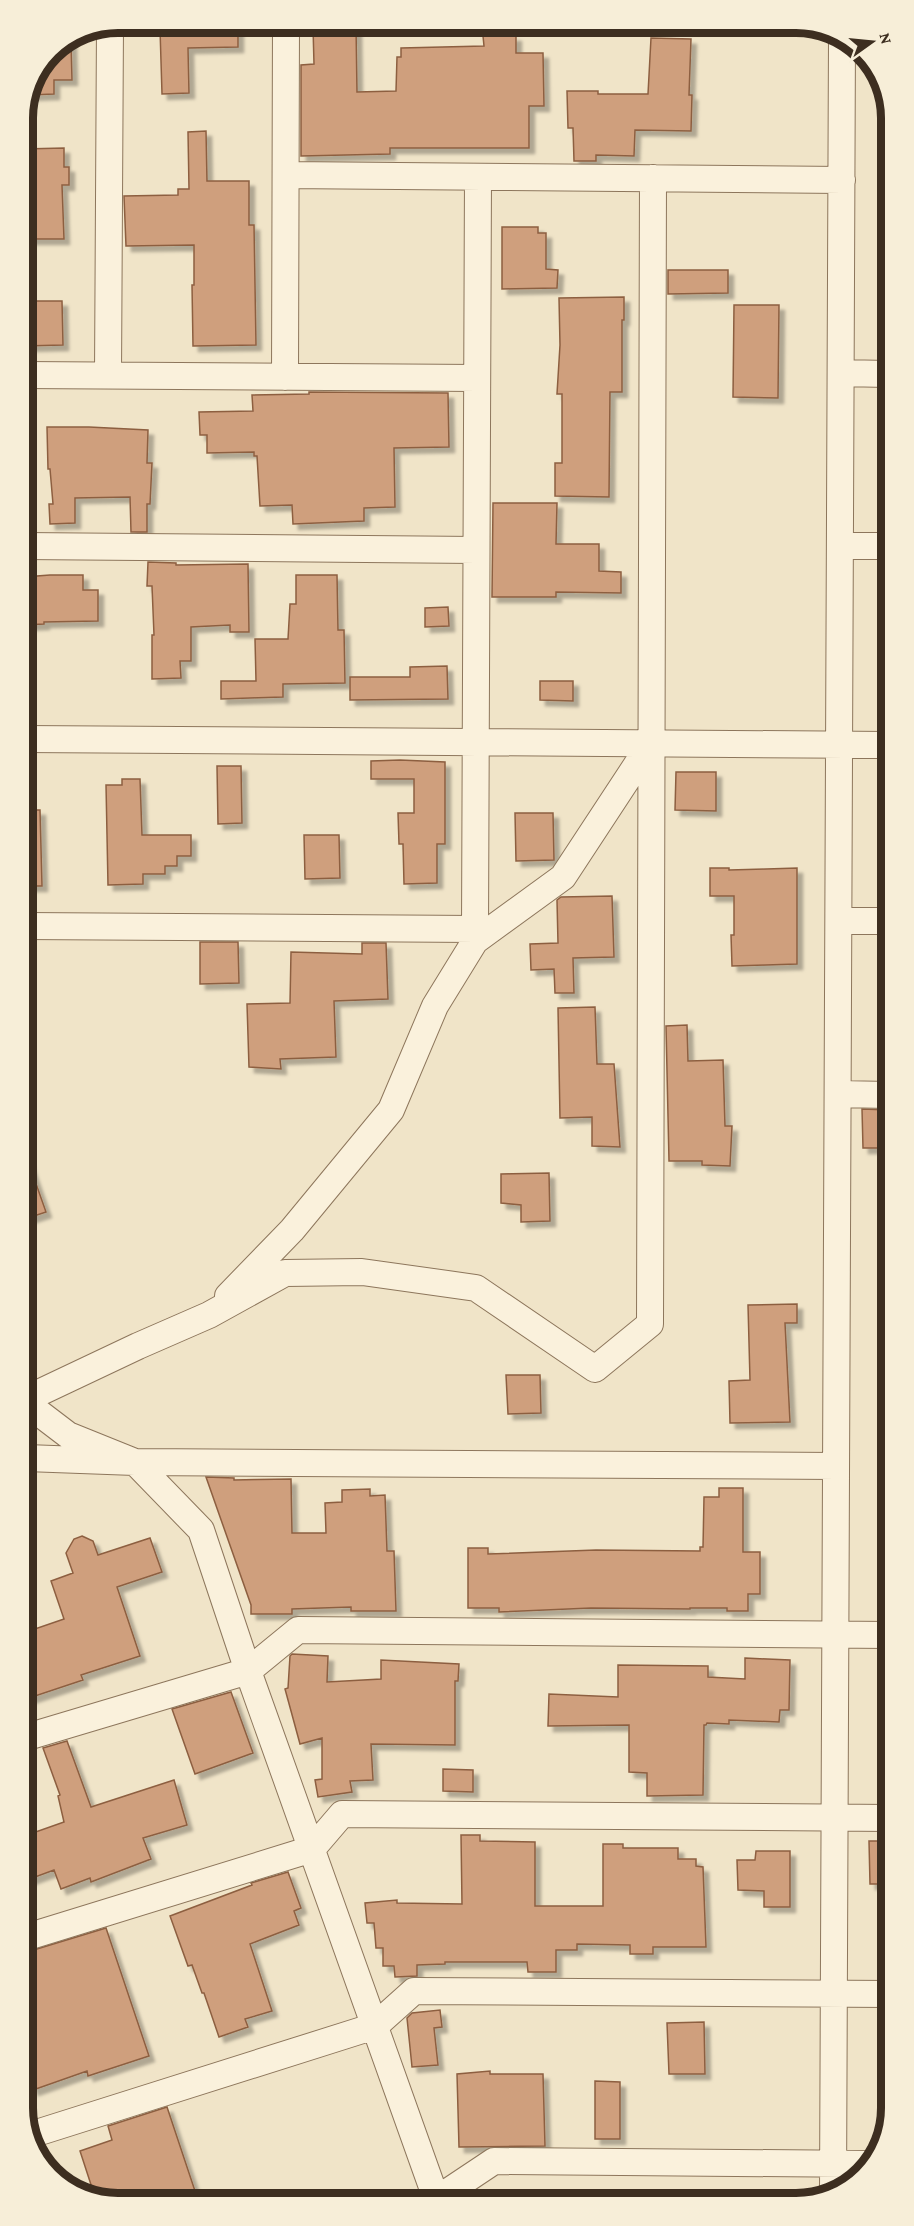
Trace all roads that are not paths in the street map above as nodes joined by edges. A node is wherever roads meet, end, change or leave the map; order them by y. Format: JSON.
{"nodes":[{"id":1,"x":286,"y":33,"type":"edge"},
{"id":2,"x":110,"y":34,"type":"edge"},
{"id":3,"x":842,"y":72,"type":"edge"},
{"id":4,"x":286,"y":175,"type":"junction"},
{"id":5,"x":478,"y":177,"type":"junction"},
{"id":6,"x":653,"y":178,"type":"junction"},
{"id":7,"x":842,"y":180,"type":"junction"},
{"id":8,"x":841,"y":373,"type":"junction"},
{"id":9,"x":881,"y":374,"type":"edge"},
{"id":10,"x":33,"y":375,"type":"edge"},
{"id":11,"x":108,"y":375,"type":"junction"},
{"id":12,"x":285,"y":377,"type":"junction"},
{"id":13,"x":477,"y":378,"type":"junction"},
{"id":14,"x":33,"y":546,"type":"edge"},
{"id":15,"x":840,"y":546,"type":"junction"},
{"id":16,"x":881,"y":546,"type":"edge"},
{"id":17,"x":476,"y":550,"type":"junction"},
{"id":18,"x":33,"y":739,"type":"edge"},
{"id":19,"x":476,"y":742,"type":"junction"},
{"id":20,"x":651,"y":743,"type":"junction"},
{"id":21,"x":839,"y":745,"type":"junction"},
{"id":22,"x":881,"y":745,"type":"edge"},
{"id":23,"x":839,"y":921,"type":"junction"},
{"id":24,"x":881,"y":921,"type":"edge"},
{"id":25,"x":33,"y":926,"type":"edge"},
{"id":26,"x":838,"y":1094,"type":"junction"},
{"id":27,"x":881,"y":1095,"type":"edge"},
{"id":28,"x":209,"y":1316,"type":"junction"},
{"id":29,"x":33,"y":1398,"type":"edge"},
{"id":30,"x":33,"y":1407,"type":"edge"},
{"id":31,"x":33,"y":1458,"type":"edge"},
{"id":32,"x":135,"y":1462,"type":"junction"},
{"id":33,"x":836,"y":1466,"type":"junction"},
{"id":34,"x":835,"y":1634,"type":"junction"},
{"id":35,"x":881,"y":1635,"type":"edge"},
{"id":36,"x":248,"y":1671,"type":"junction"},
{"id":37,"x":33,"y":1735,"type":"edge"},
{"id":38,"x":834,"y":1818,"type":"junction"},
{"id":39,"x":881,"y":1818,"type":"edge"},
{"id":40,"x":312,"y":1849,"type":"junction"},
{"id":41,"x":33,"y":1935,"type":"edge"},
{"id":42,"x":834,"y":1994,"type":"junction"},
{"id":43,"x":881,"y":1994,"type":"edge"},
{"id":44,"x":375,"y":2026,"type":"junction"},
{"id":45,"x":37,"y":2133,"type":"edge"},
{"id":46,"x":833,"y":2164,"type":"junction"},
{"id":47,"x":859,"y":2164,"type":"edge"},
{"id":48,"x":833,"y":2184,"type":"edge"},
{"id":49,"x":432,"y":2193,"type":"edge"},
{"id":50,"x":445,"y":2193,"type":"edge"}],
"edges":[{"from":1,"to":4,"type":"street"},
{"from":2,"to":11,"type":"street"},
{"from":3,"to":7,"type":"street"},
{"from":4,"to":5,"type":"street"},
{"from":4,"to":12,"type":"street"},
{"from":5,"to":6,"type":"street"},
{"from":5,"to":13,"type":"street"},
{"from":6,"to":7,"type":"street"},
{"from":6,"to":20,"type":"street"},
{"from":7,"to":8,"type":"street"},
{"from":8,"to":9,"type":"street"},
{"from":8,"to":15,"type":"street"},
{"from":10,"to":11,"type":"street"},
{"from":11,"to":12,"type":"street"},
{"from":12,"to":13,"type":"street"},
{"from":13,"to":17,"type":"street"},
{"from":14,"to":17,"type":"street"},
{"from":15,"to":16,"type":"street"},
{"from":15,"to":21,"type":"street"},
{"from":17,"to":19,"type":"street"},
{"from":18,"to":19,"type":"street"},
{"from":19,"to":20,"type":"street"},
{"from":19,"to":25,"type":"street"},
{"from":20,"to":21,"type":"street"},
{"from":20,"to":28,"type":"street"},
{"from":20,"to":28,"type":"street"},
{"from":21,"to":22,"type":"street"},
{"from":21,"to":23,"type":"street"},
{"from":23,"to":24,"type":"street"},
{"from":23,"to":26,"type":"street"},
{"from":26,"to":27,"type":"street"},
{"from":26,"to":33,"type":"street"},
{"from":28,"to":29,"type":"street"},
{"from":30,"to":32,"type":"street"},
{"from":31,"to":32,"type":"street"},
{"from":32,"to":33,"type":"street"},
{"from":32,"to":36,"type":"street"},
{"from":33,"to":34,"type":"street"},
{"from":34,"to":35,"type":"street"},
{"from":34,"to":36,"type":"street"},
{"from":34,"to":38,"type":"street"},
{"from":36,"to":37,"type":"street"},
{"from":36,"to":40,"type":"street"},
{"from":38,"to":39,"type":"street"},
{"from":38,"to":40,"type":"street"},
{"from":38,"to":42,"type":"street"},
{"from":40,"to":41,"type":"street"},
{"from":40,"to":44,"type":"street"},
{"from":42,"to":43,"type":"street"},
{"from":42,"to":44,"type":"street"},
{"from":42,"to":46,"type":"street"},
{"from":44,"to":45,"type":"street"},
{"from":44,"to":49,"type":"street"},
{"from":46,"to":47,"type":"street"},
{"from":46,"to":48,"type":"street"},
{"from":46,"to":50,"type":"street"}]}
